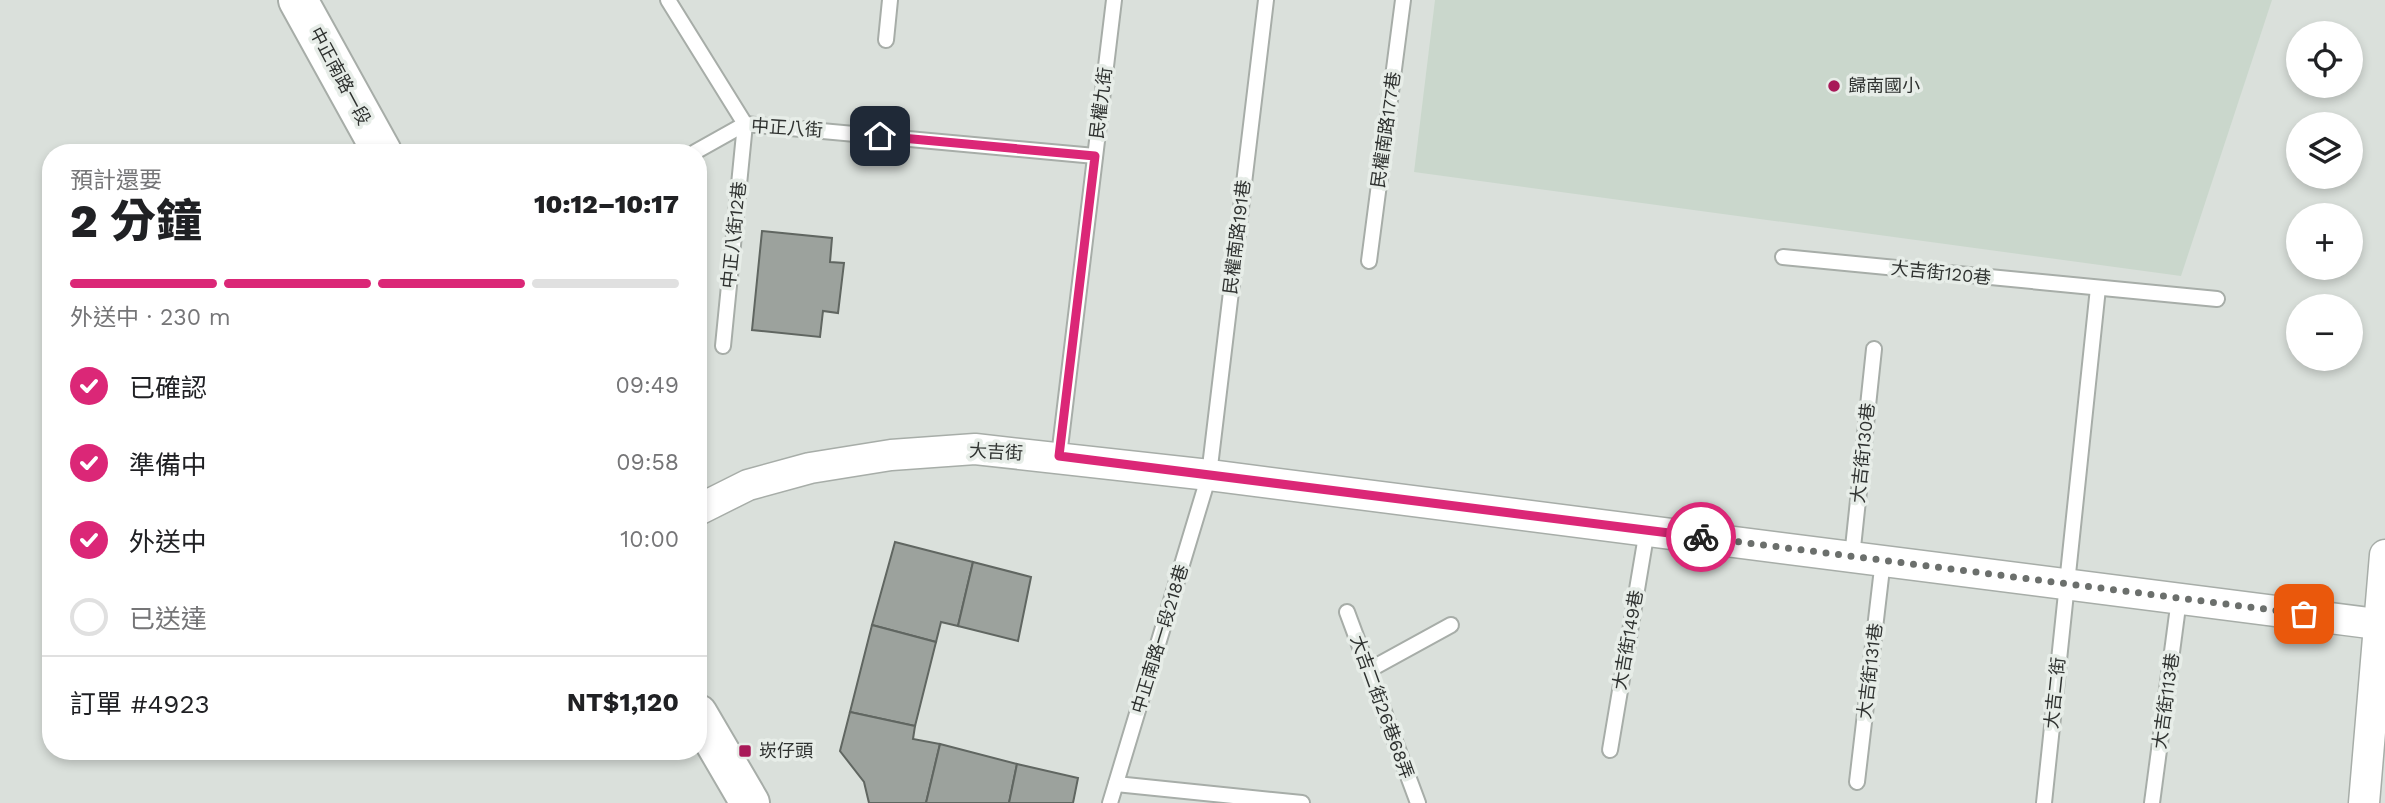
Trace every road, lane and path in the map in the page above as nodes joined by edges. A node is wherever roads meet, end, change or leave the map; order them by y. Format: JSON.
{"nodes":[{"id":1,"x":298,"y":0,"type":"edge"},
{"id":2,"x":668,"y":0,"type":"edge"},
{"id":3,"x":890,"y":0,"type":"edge"},
{"id":4,"x":1114,"y":0,"type":"edge"},
{"id":5,"x":1266,"y":0,"type":"edge"},
{"id":6,"x":1404,"y":0,"type":"edge"},
{"id":7,"x":887,"y":40,"type":"dead end"},
{"id":8,"x":745,"y":124,"type":"junction"},
{"id":9,"x":378,"y":144,"type":"edge"},
{"id":10,"x":707,"y":145,"type":"edge"},
{"id":11,"x":1095,"y":156,"type":"junction"},
{"id":12,"x":1783,"y":257,"type":"dead end"},
{"id":13,"x":1369,"y":261,"type":"dead end"},
{"id":14,"x":2098,"y":288,"type":"junction"},
{"id":15,"x":2217,"y":299,"type":"dead end"},
{"id":16,"x":723,"y":346,"type":"dead end"},
{"id":17,"x":1874,"y":349,"type":"dead end"},
{"id":18,"x":1059,"y":456,"type":"junction"},
{"id":19,"x":1209,"y":475,"type":"junction"},
{"id":20,"x":707,"y":506,"type":"edge"},
{"id":21,"x":1647,"y":530,"type":"junction"},
{"id":22,"x":2385,"y":555,"type":"edge"},
{"id":23,"x":1852,"y":557,"type":"junction"},
{"id":24,"x":1884,"y":561,"type":"junction"},
{"id":25,"x":2066,"y":584,"type":"junction"},
{"id":26,"x":2179,"y":598,"type":"junction"},
{"id":27,"x":1347,"y":612,"type":"dead end"},
{"id":28,"x":2382,"y":624,"type":"edge"},
{"id":29,"x":1451,"y":625,"type":"dead end"},
{"id":30,"x":1368,"y":670,"type":"junction"},
{"id":31,"x":707,"y":730,"type":"edge"},
{"id":32,"x":1610,"y":750,"type":"dead end"},
{"id":33,"x":1857,"y":782,"type":"dead end"},
{"id":34,"x":1116,"y":784,"type":"junction"},
{"id":35,"x":750,"y":803,"type":"edge"},
{"id":36,"x":1110,"y":803,"type":"edge"},
{"id":37,"x":1302,"y":803,"type":"edge"},
{"id":38,"x":1418,"y":803,"type":"edge"},
{"id":39,"x":2044,"y":803,"type":"edge"},
{"id":40,"x":2152,"y":803,"type":"edge"},
{"id":41,"x":2364,"y":803,"type":"edge"}],
"edges":[{"from":1,"to":9,"type":"street","name":"中正南路一段"},
{"from":2,"to":8,"type":"lane"},
{"from":3,"to":7,"type":"lane"},
{"from":4,"to":11,"type":"lane","name":"民權九街"},
{"from":5,"to":19,"type":"lane","name":"民權南路191巷"},
{"from":6,"to":13,"type":"lane","name":"民權南路177巷"},
{"from":8,"to":10,"type":"lane","name":"中正八街"},
{"from":8,"to":11,"type":"lane","name":"中正八街"},
{"from":8,"to":16,"type":"lane","name":"中正八街12巷"},
{"from":11,"to":18,"type":"lane","name":"民權九街"},
{"from":12,"to":14,"type":"lane","name":"大吉街120巷"},
{"from":14,"to":15,"type":"lane","name":"大吉街120巷"},
{"from":14,"to":25,"type":"lane"},
{"from":17,"to":23,"type":"lane","name":"大吉街130巷"},
{"from":18,"to":19,"type":"street","name":"大吉街"},
{"from":18,"to":20,"type":"street","name":"大吉街"},
{"from":19,"to":21,"type":"street","name":"大吉街"},
{"from":19,"to":34,"type":"lane","name":"中正南路一段218巷"},
{"from":21,"to":23,"type":"street","name":"大吉街"},
{"from":21,"to":32,"type":"lane","name":"大吉街149巷"},
{"from":22,"to":28,"type":"street"},
{"from":23,"to":24,"type":"street","name":"大吉街"},
{"from":24,"to":25,"type":"street","name":"大吉街"},
{"from":24,"to":33,"type":"lane","name":"大吉街131巷"},
{"from":25,"to":26,"type":"street","name":"大吉街"},
{"from":25,"to":39,"type":"lane","name":"大吉二街"},
{"from":26,"to":28,"type":"street","name":"大吉街"},
{"from":26,"to":40,"type":"lane","name":"大吉街113巷"},
{"from":27,"to":30,"type":"lane","name":"大吉二街26巷68弄"},
{"from":28,"to":41,"type":"street"},
{"from":29,"to":30,"type":"lane"},
{"from":30,"to":38,"type":"lane","name":"大吉二街26巷68弄"},
{"from":31,"to":35,"type":"street"},
{"from":34,"to":36,"type":"lane","name":"中正南路一段218巷"},
{"from":34,"to":37,"type":"lane"}]}
